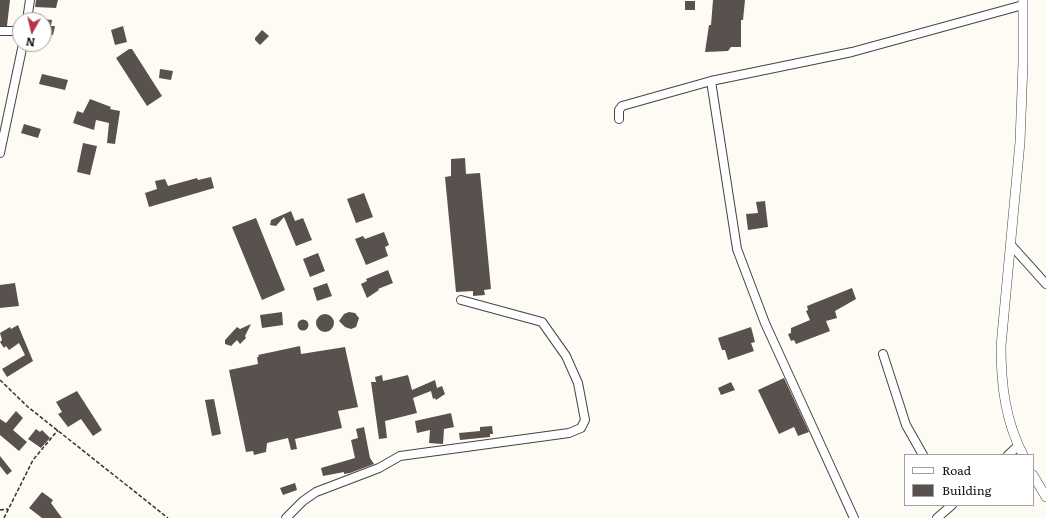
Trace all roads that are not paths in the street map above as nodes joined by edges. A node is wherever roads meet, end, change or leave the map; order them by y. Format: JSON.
{"nodes":[{"id":1,"x":30,"y":0,"type":"edge"},
{"id":2,"x":1023,"y":3,"type":"edge"},
{"id":3,"x":28,"y":12,"type":"edge"},
{"id":4,"x":0,"y":31,"type":"edge"},
{"id":5,"x":12,"y":31,"type":"edge"},
{"id":6,"x":21,"y":52,"type":"edge"},
{"id":7,"x":711,"y":82,"type":"junction"},
{"id":8,"x":619,"y":119,"type":"dead end"},
{"id":9,"x":0,"y":153,"type":"edge"},
{"id":10,"x":1011,"y":245,"type":"junction"},
{"id":11,"x":1046,"y":284,"type":"edge"},
{"id":12,"x":461,"y":300,"type":"dead end"},
{"id":13,"x":883,"y":354,"type":"dead end"},
{"id":14,"x":1018,"y":446,"type":"junction"},
{"id":15,"x":922,"y":454,"type":"edge"},
{"id":16,"x":1009,"y":454,"type":"edge"},
{"id":17,"x":1022,"y":454,"type":"edge"},
{"id":18,"x":1034,"y":478,"type":"edge"},
{"id":19,"x":1046,"y":497,"type":"edge"},
{"id":20,"x":951,"y":506,"type":"edge"},
{"id":21,"x":286,"y":518,"type":"edge"},
{"id":22,"x":854,"y":518,"type":"edge"},
{"id":23,"x":937,"y":518,"type":"edge"}],
"edges":[{"from":1,"to":3,"type":"street"},
{"from":2,"to":7,"type":"street"},
{"from":2,"to":10,"type":"street"},
{"from":4,"to":5,"type":"street"},
{"from":6,"to":9,"type":"street"},
{"from":7,"to":8,"type":"street"},
{"from":7,"to":22,"type":"street"},
{"from":10,"to":11,"type":"street"},
{"from":10,"to":14,"type":"street"},
{"from":12,"to":21,"type":"street"},
{"from":13,"to":15,"type":"street"},
{"from":14,"to":16,"type":"street"},
{"from":14,"to":17,"type":"street"},
{"from":18,"to":19,"type":"street"},
{"from":20,"to":23,"type":"street"}]}
